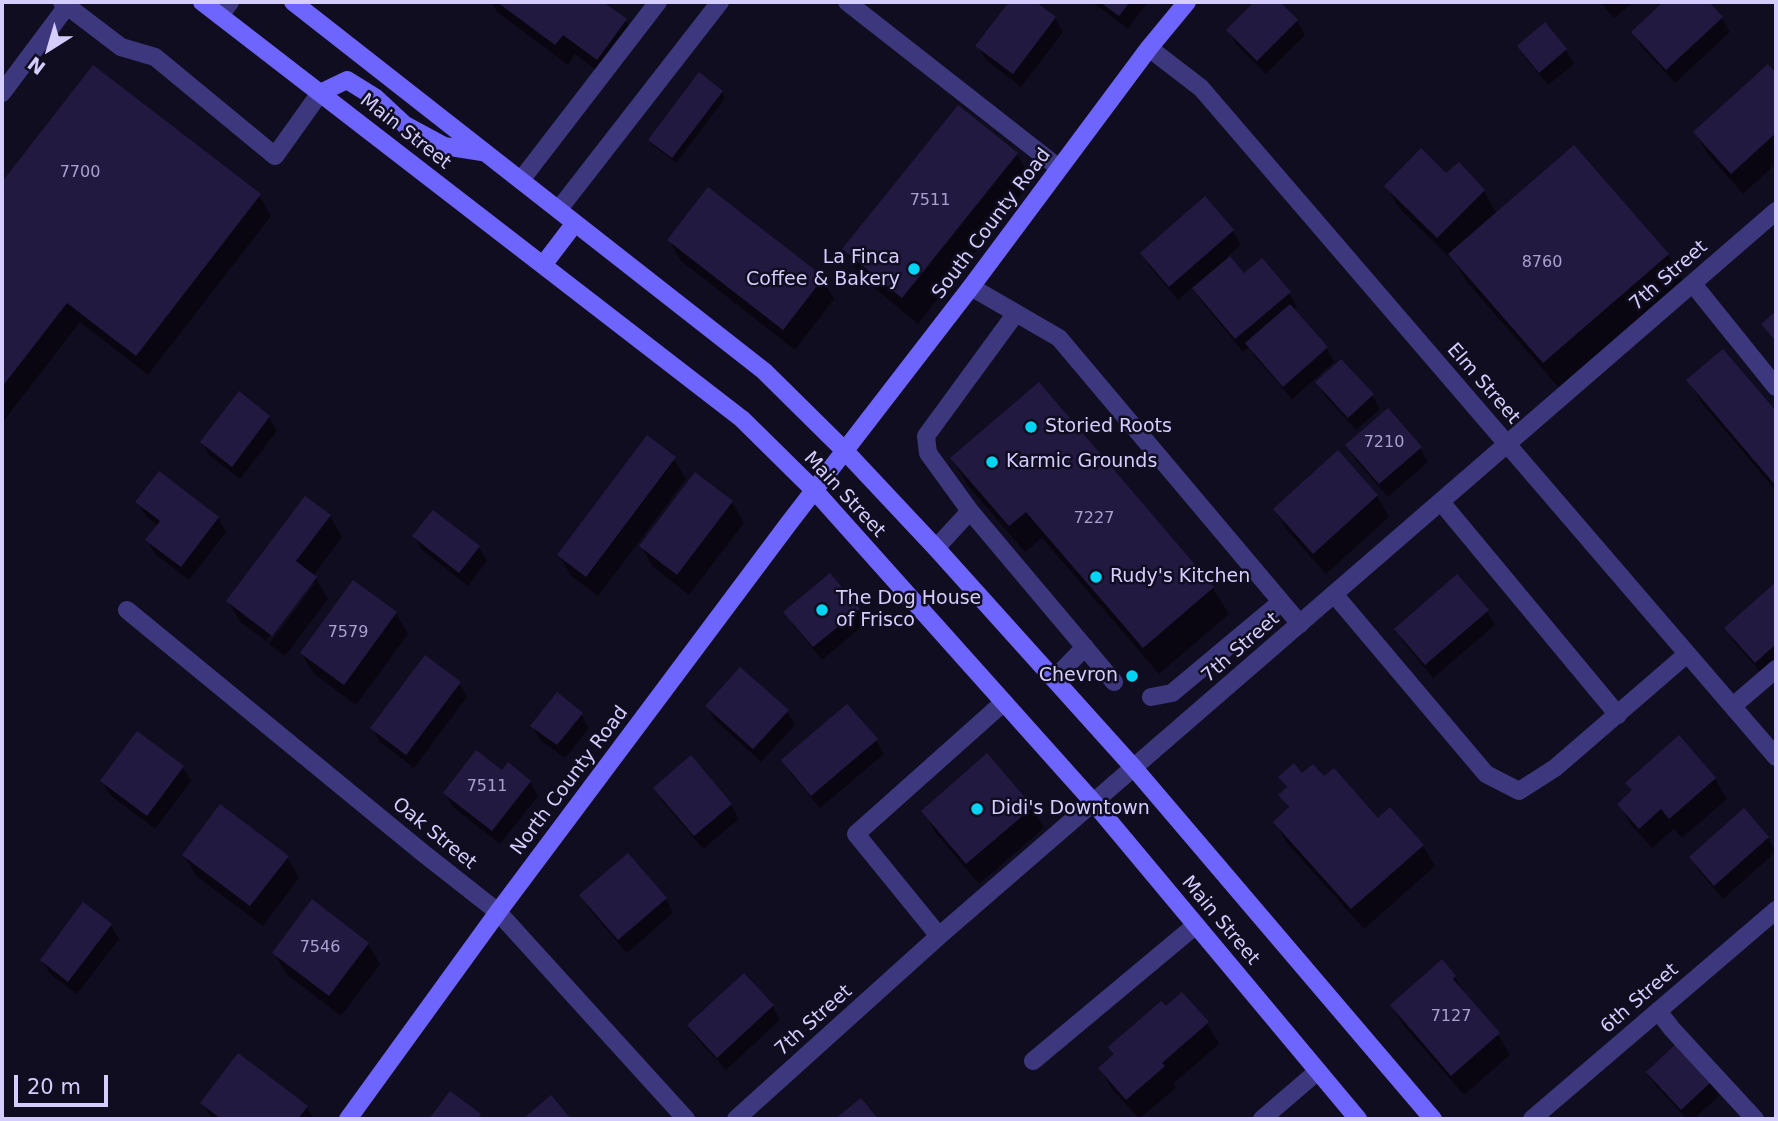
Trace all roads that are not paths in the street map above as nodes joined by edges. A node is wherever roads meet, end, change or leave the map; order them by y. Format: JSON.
{"nodes":[{"id":1,"x":202,"y":2,"type":"edge"},
{"id":2,"x":293,"y":2,"type":"edge"},
{"id":3,"x":657,"y":2,"type":"edge"},
{"id":4,"x":720,"y":2,"type":"edge"},
{"id":5,"x":847,"y":2,"type":"edge"},
{"id":6,"x":1187,"y":2,"type":"edge"},
{"id":7,"x":67,"y":3,"type":"edge"},
{"id":8,"x":225,"y":9,"type":"edge"},
{"id":9,"x":1149,"y":48,"type":"junction"},
{"id":10,"x":2,"y":93,"type":"edge"},
{"id":11,"x":320,"y":93,"type":"junction"},
{"id":12,"x":485,"y":152,"type":"junction"},
{"id":13,"x":1059,"y":168,"type":"junction"},
{"id":14,"x":521,"y":180,"type":"junction"},
{"id":15,"x":559,"y":209,"type":"junction"},
{"id":16,"x":1776,"y":211,"type":"edge"},
{"id":17,"x":575,"y":223,"type":"junction"},
{"id":18,"x":543,"y":265,"type":"junction"},
{"id":19,"x":1693,"y":284,"type":"junction"},
{"id":20,"x":971,"y":287,"type":"junction"},
{"id":21,"x":1016,"y":313,"type":"junction"},
{"id":22,"x":1776,"y":387,"type":"edge"},
{"id":23,"x":1507,"y":445,"type":"junction"},
{"id":24,"x":845,"y":451,"type":"junction"},
{"id":25,"x":830,"y":471,"type":"joint"},
{"id":26,"x":815,"y":491,"type":"junction"},
{"id":27,"x":1441,"y":502,"type":"junction"},
{"id":28,"x":970,"y":511,"type":"junction"},
{"id":29,"x":936,"y":548,"type":"junction"},
{"id":30,"x":1335,"y":594,"type":"junction"},
{"id":31,"x":1281,"y":602,"type":"junction"},
{"id":32,"x":127,"y":610,"type":"dead end"},
{"id":33,"x":1300,"y":624,"type":"junction"},
{"id":34,"x":1084,"y":647,"type":"junction"},
{"id":35,"x":1687,"y":654,"type":"junction"},
{"id":36,"x":1776,"y":669,"type":"edge"},
{"id":37,"x":1054,"y":679,"type":"junction"},
{"id":38,"x":1114,"y":682,"type":"dead end"},
{"id":39,"x":1151,"y":697,"type":"dead end"},
{"id":40,"x":1004,"y":702,"type":"junction"},
{"id":41,"x":1733,"y":706,"type":"junction"},
{"id":42,"x":1618,"y":715,"type":"junction"},
{"id":43,"x":1776,"y":757,"type":"edge"},
{"id":44,"x":1134,"y":768,"type":"junction"},
{"id":45,"x":1094,"y":803,"type":"junction"},
{"id":46,"x":1776,"y":910,"type":"edge"},
{"id":47,"x":498,"y":912,"type":"junction"},
{"id":48,"x":1196,"y":925,"type":"junction"},
{"id":49,"x":939,"y":936,"type":"junction"},
{"id":50,"x":1658,"y":1011,"type":"junction"},
{"id":51,"x":1033,"y":1061,"type":"dead end"},
{"id":52,"x":1318,"y":1072,"type":"junction"},
{"id":53,"x":348,"y":1119,"type":"edge"},
{"id":54,"x":686,"y":1119,"type":"edge"},
{"id":55,"x":736,"y":1119,"type":"edge"},
{"id":56,"x":1262,"y":1119,"type":"edge"},
{"id":57,"x":1358,"y":1119,"type":"edge"},
{"id":58,"x":1433,"y":1119,"type":"edge"},
{"id":59,"x":1532,"y":1119,"type":"edge"},
{"id":60,"x":1755,"y":1119,"type":"edge"}],
"edges":[{"from":1,"to":8,"type":"main road","name":"Main Street"},
{"from":2,"to":12,"type":"main road","name":"Main Street"},
{"from":3,"to":14,"type":"street"},
{"from":4,"to":15,"type":"street"},
{"from":5,"to":13,"type":"street"},
{"from":6,"to":9,"type":"main road","name":"South County Road"},
{"from":7,"to":10,"type":"street"},
{"from":7,"to":11,"type":"street"},
{"from":8,"to":11,"type":"main road","name":"Main Street"},
{"from":9,"to":13,"type":"main road","name":"South County Road"},
{"from":9,"to":23,"type":"street","name":"Elm Street"},
{"from":11,"to":12,"type":"main road"},
{"from":11,"to":18,"type":"main road","name":"Main Street"},
{"from":12,"to":14,"type":"main road","name":"Main Street"},
{"from":13,"to":20,"type":"main road","name":"South County Road"},
{"from":14,"to":15,"type":"main road","name":"Main Street"},
{"from":15,"to":17,"type":"main road","name":"Main Street"},
{"from":16,"to":19,"type":"street","name":"7th Street"},
{"from":17,"to":18,"type":"main road"},
{"from":17,"to":24,"type":"main road","name":"Main Street"},
{"from":18,"to":26,"type":"main road","name":"Main Street"},
{"from":19,"to":22,"type":"street"},
{"from":19,"to":23,"type":"street","name":"7th Street"},
{"from":20,"to":21,"type":"street"},
{"from":20,"to":24,"type":"main road","name":"South County Road"},
{"from":21,"to":28,"type":"street"},
{"from":21,"to":31,"type":"street"},
{"from":23,"to":27,"type":"street","name":"7th Street"},
{"from":23,"to":35,"type":"street","name":"Elm Street"},
{"from":24,"to":25,"type":"main road","name":"South County Road"},
{"from":24,"to":29,"type":"main road","name":"Main Street"},
{"from":25,"to":26,"type":"main road","name":"North County Road"},
{"from":26,"to":40,"type":"main road","name":"Main Street"},
{"from":26,"to":47,"type":"main road","name":"North County Road"},
{"from":27,"to":30,"type":"street","name":"7th Street"},
{"from":27,"to":42,"type":"street"},
{"from":28,"to":29,"type":"street"},
{"from":28,"to":34,"type":"street"},
{"from":29,"to":37,"type":"main road","name":"Main Street"},
{"from":30,"to":33,"type":"street","name":"7th Street"},
{"from":30,"to":42,"type":"street"},
{"from":31,"to":33,"type":"street"},
{"from":31,"to":39,"type":"street"},
{"from":32,"to":47,"type":"street","name":"Oak Street"},
{"from":33,"to":44,"type":"street","name":"7th Street"},
{"from":34,"to":37,"type":"street"},
{"from":34,"to":38,"type":"street"},
{"from":35,"to":41,"type":"street","name":"Elm Street"},
{"from":35,"to":42,"type":"street"},
{"from":36,"to":41,"type":"street"},
{"from":37,"to":44,"type":"main road","name":"Main Street"},
{"from":40,"to":45,"type":"main road","name":"Main Street"},
{"from":40,"to":49,"type":"street"},
{"from":41,"to":43,"type":"street","name":"Elm Street"},
{"from":44,"to":45,"type":"street","name":"7th Street"},
{"from":44,"to":58,"type":"main road","name":"Main Street"},
{"from":45,"to":48,"type":"main road","name":"Main Street"},
{"from":45,"to":49,"type":"street","name":"7th Street"},
{"from":46,"to":50,"type":"street","name":"6th Street"},
{"from":47,"to":53,"type":"main road","name":"North County Road"},
{"from":47,"to":54,"type":"street","name":"Oak Street"},
{"from":48,"to":51,"type":"street"},
{"from":48,"to":52,"type":"main road","name":"Main Street"},
{"from":49,"to":55,"type":"street","name":"7th Street"},
{"from":50,"to":59,"type":"street","name":"6th Street"},
{"from":50,"to":60,"type":"street"},
{"from":52,"to":56,"type":"street"},
{"from":52,"to":57,"type":"main road","name":"Main Street"}]}
